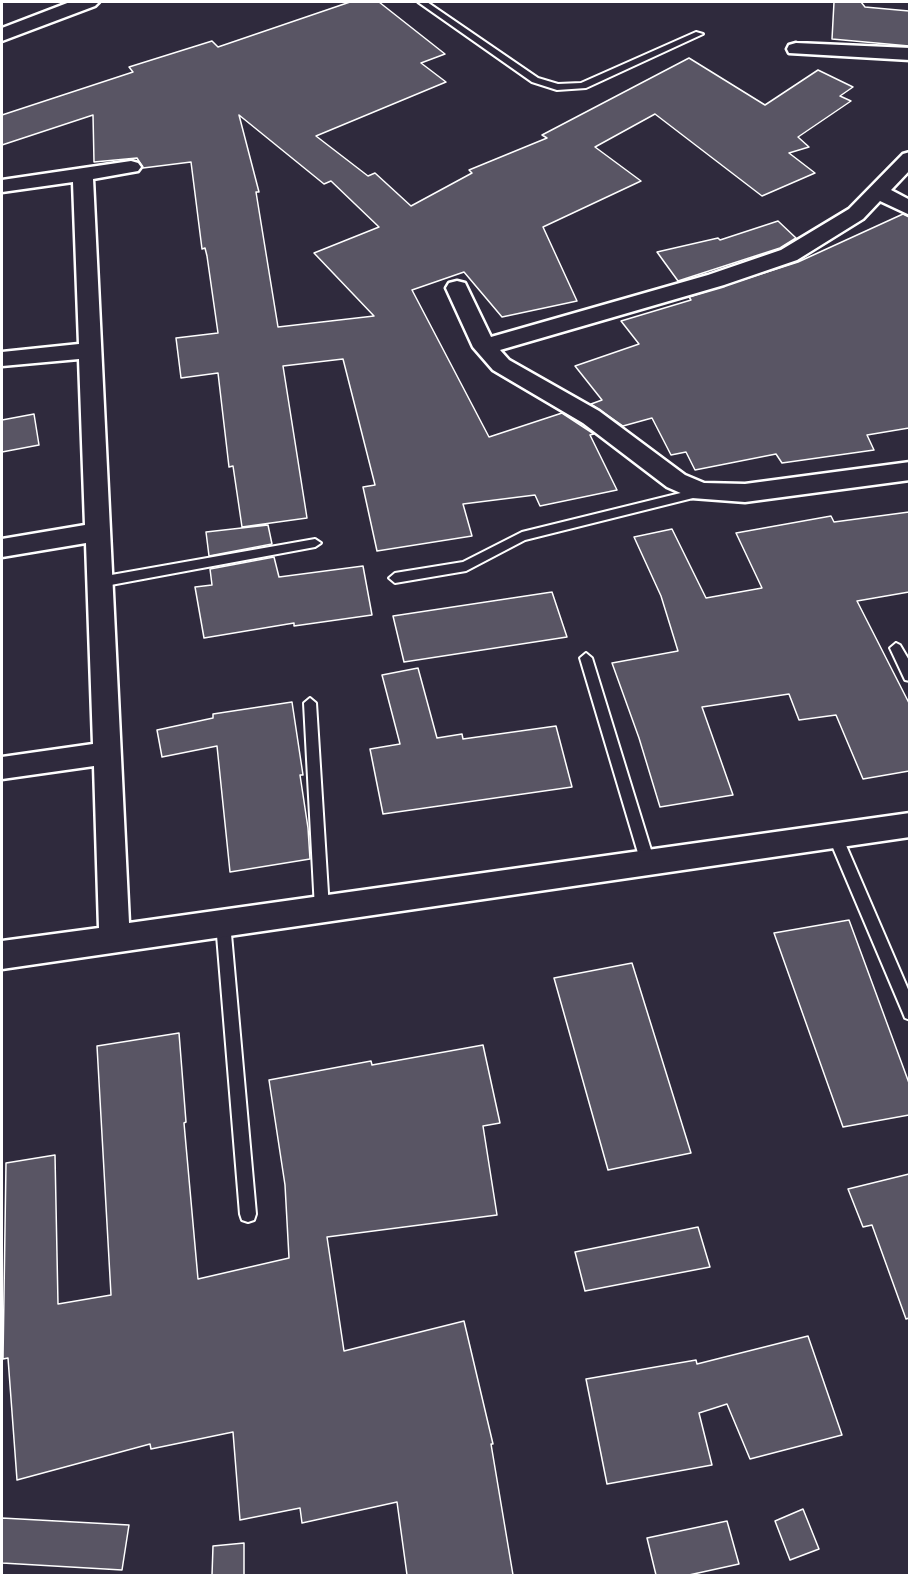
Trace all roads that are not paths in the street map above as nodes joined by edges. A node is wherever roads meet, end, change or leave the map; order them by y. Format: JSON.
{"nodes":[{"id":1,"x":88,"y":2,"type":"edge"},
{"id":2,"x":422,"y":2,"type":"edge"},
{"id":3,"x":699,"y":34,"type":"dead end"},
{"id":4,"x":2,"y":35,"type":"edge"},
{"id":5,"x":796,"y":49,"type":"dead end"},
{"id":6,"x":909,"y":54,"type":"edge"},
{"id":7,"x":909,"y":158,"type":"edge"},
{"id":8,"x":131,"y":167,"type":"dead end"},
{"id":9,"x":83,"y":173,"type":"junction"},
{"id":10,"x":2,"y":186,"type":"edge"},
{"id":11,"x":879,"y":192,"type":"junction"},
{"id":12,"x":909,"y":209,"type":"edge"},
{"id":13,"x":457,"y":288,"type":"dead end"},
{"id":14,"x":484,"y":347,"type":"junction"},
{"id":15,"x":90,"y":350,"type":"junction"},
{"id":16,"x":2,"y":360,"type":"edge"},
{"id":17,"x":909,"y":471,"type":"edge"},
{"id":18,"x":701,"y":492,"type":"junction"},
{"id":19,"x":98,"y":532,"type":"junction"},
{"id":20,"x":315,"y":543,"type":"dead end"},
{"id":21,"x":2,"y":548,"type":"edge"},
{"id":22,"x":395,"y":578,"type":"dead end"},
{"id":23,"x":100,"y":582,"type":"junction"},
{"id":24,"x":896,"y":648,"type":"dead end"},
{"id":25,"x":586,"y":658,"type":"dead end"},
{"id":26,"x":909,"y":676,"type":"edge"},
{"id":27,"x":310,"y":703,"type":"dead end"},
{"id":28,"x":107,"y":753,"type":"junction"},
{"id":29,"x":2,"y":768,"type":"edge"},
{"id":30,"x":909,"y":825,"type":"edge"},
{"id":31,"x":834,"y":836,"type":"junction"},
{"id":32,"x":648,"y":863,"type":"junction"},
{"id":33,"x":322,"y":909,"type":"junction"},
{"id":34,"x":223,"y":923,"type":"junction"},
{"id":35,"x":114,"y":939,"type":"junction"},
{"id":36,"x":2,"y":955,"type":"edge"},
{"id":37,"x":909,"y":1012,"type":"edge"},
{"id":38,"x":248,"y":1214,"type":"dead end"}],
"edges":[{"from":1,"to":4,"type":"main road"},
{"from":2,"to":3,"type":"lane"},
{"from":5,"to":6,"type":"street"},
{"from":7,"to":11,"type":"street"},
{"from":8,"to":9,"type":"street"},
{"from":9,"to":10,"type":"street"},
{"from":9,"to":15,"type":"street"},
{"from":11,"to":12,"type":"street"},
{"from":11,"to":14,"type":"street"},
{"from":13,"to":14,"type":"street"},
{"from":14,"to":18,"type":"street"},
{"from":15,"to":16,"type":"street"},
{"from":15,"to":19,"type":"street"},
{"from":17,"to":18,"type":"street"},
{"from":18,"to":22,"type":"lane"},
{"from":19,"to":21,"type":"street"},
{"from":19,"to":23,"type":"street"},
{"from":20,"to":23,"type":"lane"},
{"from":23,"to":28,"type":"street"},
{"from":24,"to":26,"type":"lane"},
{"from":25,"to":32,"type":"lane"},
{"from":27,"to":33,"type":"lane"},
{"from":28,"to":29,"type":"street"},
{"from":28,"to":35,"type":"street"},
{"from":30,"to":31,"type":"street"},
{"from":31,"to":32,"type":"street"},
{"from":31,"to":37,"type":"lane"},
{"from":32,"to":33,"type":"street"},
{"from":33,"to":34,"type":"street"},
{"from":34,"to":35,"type":"street"},
{"from":34,"to":38,"type":"lane"},
{"from":35,"to":36,"type":"street"}]}
